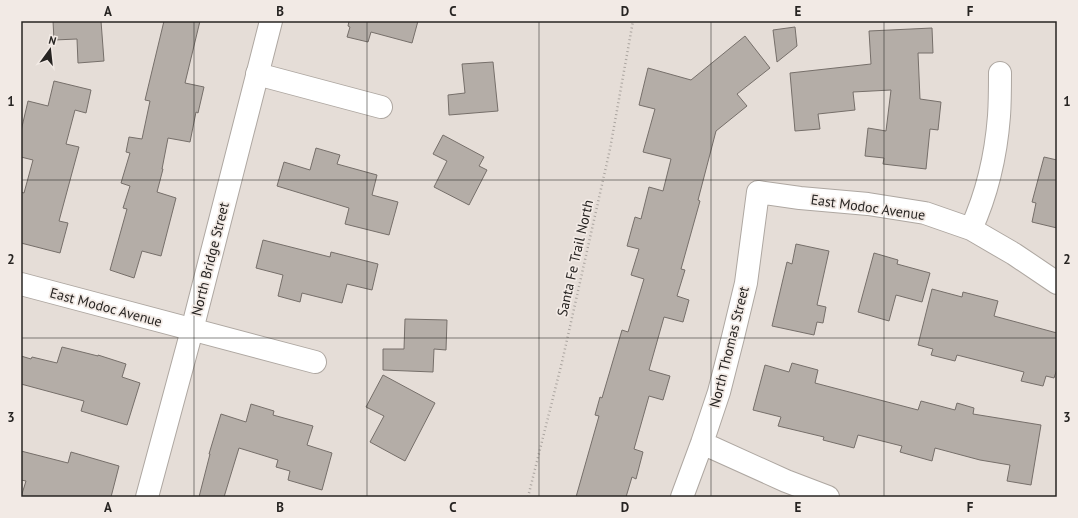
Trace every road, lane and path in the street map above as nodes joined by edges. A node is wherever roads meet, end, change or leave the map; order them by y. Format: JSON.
{"nodes":[{"id":1,"x":271,"y":21,"type":"edge"},
{"id":2,"x":633,"y":21,"type":"edge"},
{"id":3,"x":1000,"y":73,"type":"dead end"},
{"id":4,"x":257,"y":74,"type":"junction"},
{"id":5,"x":381,"y":107,"type":"dead end"},
{"id":6,"x":758,"y":192,"type":"joint"},
{"id":7,"x":971,"y":229,"type":"junction"},
{"id":8,"x":1057,"y":283,"type":"edge"},
{"id":9,"x":21,"y":284,"type":"edge"},
{"id":10,"x":192,"y":330,"type":"junction"},
{"id":11,"x":315,"y":362,"type":"dead end"},
{"id":12,"x":702,"y":443,"type":"junction"},
{"id":13,"x":147,"y":497,"type":"edge"},
{"id":14,"x":528,"y":497,"type":"edge"},
{"id":15,"x":682,"y":497,"type":"edge"},
{"id":16,"x":828,"y":497,"type":"edge"}],
"edges":[{"from":1,"to":4,"type":"street","name":"North Bridge Street"},
{"from":2,"to":14,"type":"path","name":"Santa Fe Trail North"},
{"from":3,"to":7,"type":"street"},
{"from":4,"to":5,"type":"street"},
{"from":4,"to":10,"type":"street","name":"North Bridge Street"},
{"from":6,"to":7,"type":"street","name":"East Modoc Avenue"},
{"from":6,"to":12,"type":"street","name":"North Thomas Street"},
{"from":7,"to":8,"type":"street","name":"East Modoc Avenue"},
{"from":9,"to":10,"type":"street","name":"East Modoc Avenue"},
{"from":10,"to":11,"type":"street","name":"East Modoc Avenue"},
{"from":10,"to":13,"type":"street","name":"North Bridge Street"},
{"from":12,"to":15,"type":"street","name":"North Thomas Street"},
{"from":12,"to":16,"type":"street"}]}
